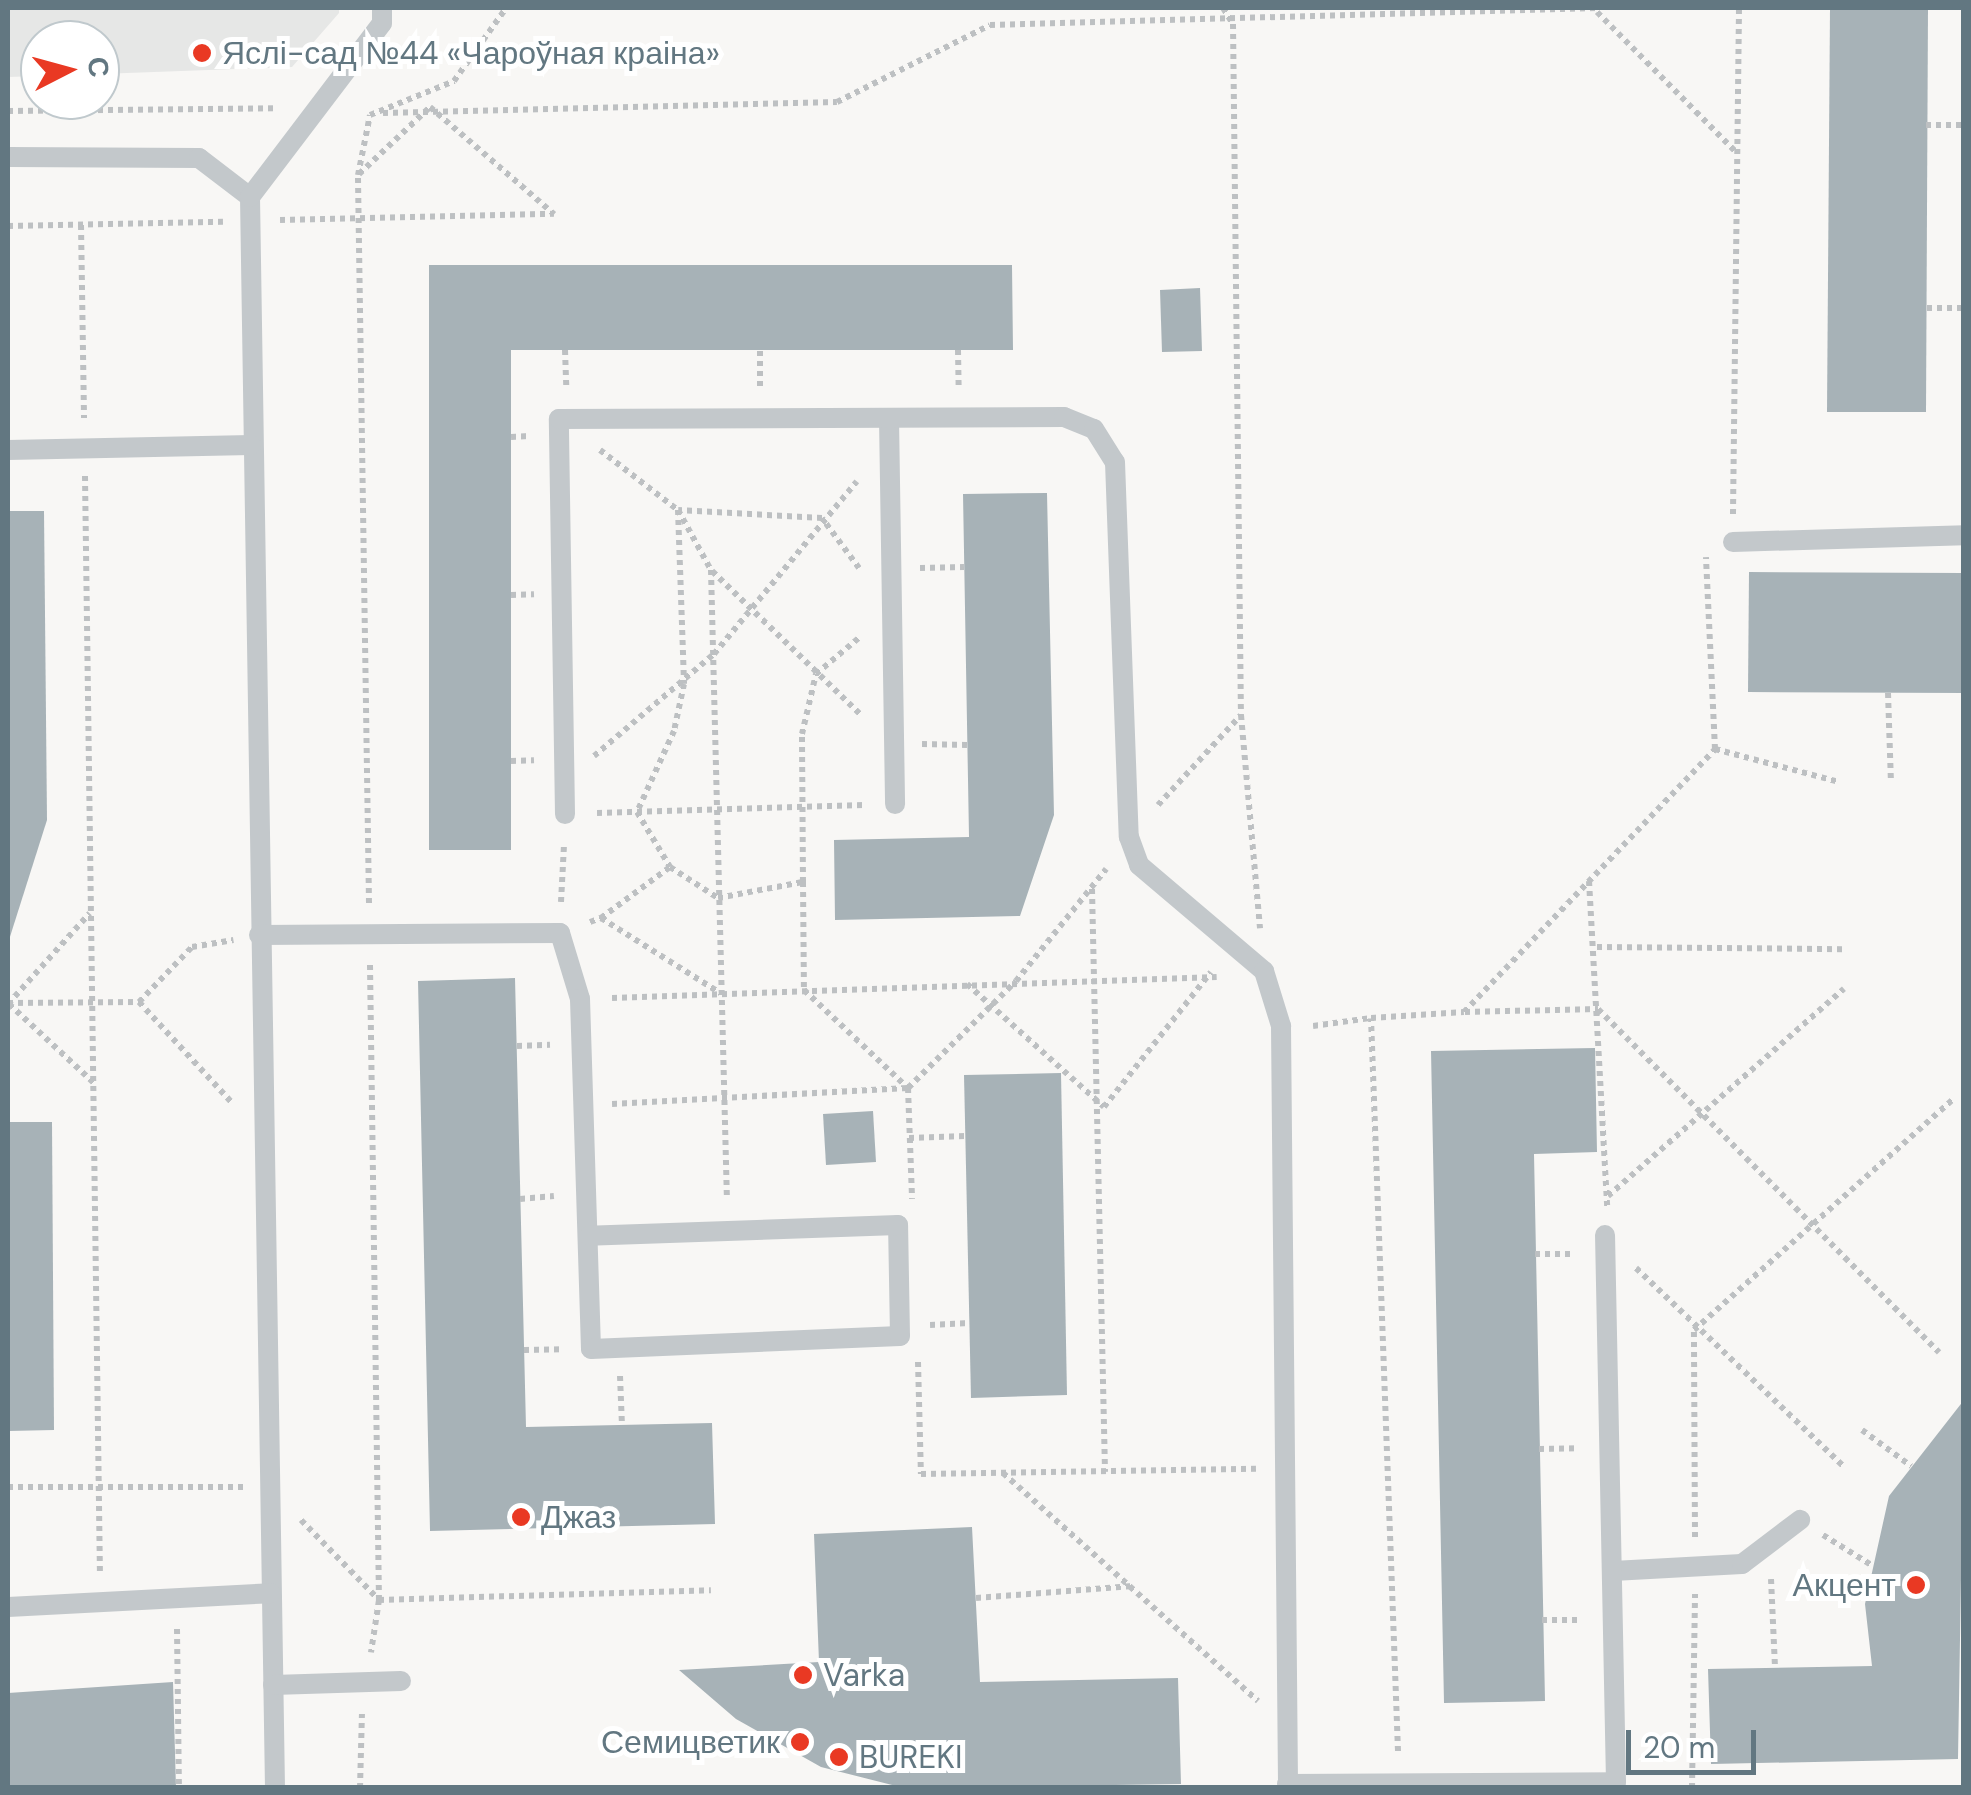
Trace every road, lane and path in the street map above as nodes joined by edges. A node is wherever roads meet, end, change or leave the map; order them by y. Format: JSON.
{"nodes":[{"id":1,"x":382,"y":8,"type":"edge"},
{"id":2,"x":506,"y":8,"type":"edge"},
{"id":3,"x":1224,"y":8,"type":"edge"},
{"id":4,"x":1739,"y":8,"type":"edge"},
{"id":5,"x":1597,"y":9,"type":"edge"},
{"id":6,"x":1233,"y":24,"type":"junction"},
{"id":7,"x":430,"y":106,"type":"junction"},
{"id":8,"x":317,"y":108,"type":"junction"},
{"id":9,"x":8,"y":111,"type":"edge"},
{"id":10,"x":370,"y":115,"type":"junction"},
{"id":11,"x":1926,"y":125,"type":"dead end"},
{"id":12,"x":1964,"y":125,"type":"edge"},
{"id":13,"x":1736,"y":153,"type":"junction"},
{"id":14,"x":8,"y":157,"type":"edge"},
{"id":15,"x":358,"y":175,"type":"junction"},
{"id":16,"x":250,"y":196,"type":"junction"},
{"id":17,"x":554,"y":214,"type":"dead end"},
{"id":18,"x":81,"y":224,"type":"dead end"},
{"id":19,"x":1927,"y":308,"type":"dead end"},
{"id":20,"x":1964,"y":308,"type":"edge"},
{"id":21,"x":888,"y":418,"type":"junction"},
{"id":22,"x":559,"y":419,"type":"junction"},
{"id":23,"x":251,"y":446,"type":"junction"},
{"id":24,"x":84,"y":448,"type":"junction"},
{"id":25,"x":8,"y":450,"type":"edge"},
{"id":26,"x":678,"y":510,"type":"junction"},
{"id":27,"x":822,"y":518,"type":"junction"},
{"id":28,"x":1964,"y":535,"type":"edge"},
{"id":29,"x":1733,"y":542,"type":"junction"},
{"id":30,"x":711,"y":570,"type":"junction"},
{"id":31,"x":750,"y":609,"type":"junction"},
{"id":32,"x":892,"y":610,"type":"junction"},
{"id":33,"x":714,"y":654,"type":"junction"},
{"id":34,"x":816,"y":674,"type":"junction"},
{"id":35,"x":684,"y":684,"type":"junction"},
{"id":36,"x":1888,"y":693,"type":"dead end"},
{"id":37,"x":1241,"y":715,"type":"junction"},
{"id":38,"x":894,"y":744,"type":"junction"},
{"id":39,"x":967,"y":745,"type":"dead end"},
{"id":40,"x":1715,"y":749,"type":"junction"},
{"id":41,"x":565,"y":779,"type":"junction"},
{"id":42,"x":1839,"y":782,"type":"dead end"},
{"id":43,"x":1891,"y":782,"type":"dead end"},
{"id":44,"x":895,"y":804,"type":"joint"},
{"id":45,"x":802,"y":807,"type":"junction"},
{"id":46,"x":720,"y":809,"type":"junction"},
{"id":47,"x":637,"y":812,"type":"junction"},
{"id":48,"x":565,"y":814,"type":"junction"},
{"id":49,"x":1129,"y":837,"type":"junction"},
{"id":50,"x":670,"y":867,"type":"junction"},
{"id":51,"x":1589,"y":880,"type":"junction"},
{"id":52,"x":803,"y":882,"type":"junction"},
{"id":53,"x":1092,"y":887,"type":"junction"},
{"id":54,"x":718,"y":898,"type":"junction"},
{"id":55,"x":91,"y":912,"type":"junction"},
{"id":56,"x":601,"y":918,"type":"junction"},
{"id":57,"x":369,"y":931,"type":"junction"},
{"id":58,"x":560,"y":933,"type":"junction"},
{"id":59,"x":259,"y":935,"type":"junction"},
{"id":60,"x":1596,"y":946,"type":"junction"},
{"id":61,"x":1844,"y":949,"type":"dead end"},
{"id":62,"x":1264,"y":971,"type":"junction"},
{"id":63,"x":1095,"y":977,"type":"junction"},
{"id":64,"x":1016,"y":981,"type":"junction"},
{"id":65,"x":966,"y":983,"type":"junction"},
{"id":66,"x":804,"y":990,"type":"junction"},
{"id":67,"x":1844,"y":990,"type":"dead end"},
{"id":68,"x":721,"y":994,"type":"junction"},
{"id":69,"x":580,"y":1000,"type":"junction"},
{"id":70,"x":92,"y":1002,"type":"junction"},
{"id":71,"x":139,"y":1002,"type":"junction"},
{"id":72,"x":8,"y":1003,"type":"edge"},
{"id":73,"x":994,"y":1004,"type":"junction"},
{"id":74,"x":1598,"y":1009,"type":"junction"},
{"id":75,"x":1464,"y":1012,"type":"junction"},
{"id":76,"x":1371,"y":1018,"type":"junction"},
{"id":77,"x":1281,"y":1026,"type":"junction"},
{"id":78,"x":94,"y":1083,"type":"junction"},
{"id":79,"x":908,"y":1088,"type":"junction"},
{"id":80,"x":724,"y":1098,"type":"junction"},
{"id":81,"x":1953,"y":1098,"type":"dead end"},
{"id":82,"x":585,"y":1106,"type":"junction"},
{"id":83,"x":1104,"y":1108,"type":"junction"},
{"id":84,"x":1695,"y":1113,"type":"junction"},
{"id":85,"x":262,"y":1135,"type":"junction"},
{"id":86,"x":966,"y":1136,"type":"dead end"},
{"id":87,"x":909,"y":1138,"type":"dead end"},
{"id":88,"x":1608,"y":1196,"type":"junction"},
{"id":89,"x":1811,"y":1224,"type":"junction"},
{"id":90,"x":728,"y":1230,"type":"junction"},
{"id":91,"x":1605,"y":1235,"type":"junction"},
{"id":92,"x":589,"y":1236,"type":"junction"},
{"id":93,"x":968,"y":1323,"type":"dead end"},
{"id":94,"x":916,"y":1326,"type":"dead end"},
{"id":95,"x":1694,"y":1330,"type":"junction"},
{"id":96,"x":620,"y":1348,"type":"junction"},
{"id":97,"x":1939,"y":1352,"type":"dead end"},
{"id":98,"x":622,"y":1425,"type":"dead end"},
{"id":99,"x":1862,"y":1430,"type":"dead end"},
{"id":100,"x":1912,"y":1466,"type":"dead end"},
{"id":101,"x":1844,"y":1467,"type":"dead end"},
{"id":102,"x":1285,"y":1469,"type":"junction"},
{"id":103,"x":1104,"y":1472,"type":"junction"},
{"id":104,"x":269,"y":1487,"type":"junction"},
{"id":105,"x":8,"y":1488,"type":"edge"},
{"id":106,"x":99,"y":1488,"type":"junction"},
{"id":107,"x":1800,"y":1520,"type":"joint"},
{"id":108,"x":1769,"y":1544,"type":"junction"},
{"id":109,"x":1874,"y":1566,"type":"dead end"},
{"id":110,"x":1695,"y":1568,"type":"junction"},
{"id":111,"x":1613,"y":1572,"type":"junction"},
{"id":112,"x":1133,"y":1586,"type":"junction"},
{"id":113,"x":711,"y":1590,"type":"dead end"},
{"id":114,"x":271,"y":1593,"type":"junction"},
{"id":115,"x":177,"y":1597,"type":"junction"},
{"id":116,"x":976,"y":1598,"type":"dead end"},
{"id":117,"x":101,"y":1600,"type":"junction"},
{"id":118,"x":379,"y":1600,"type":"junction"},
{"id":119,"x":8,"y":1607,"type":"edge"},
{"id":120,"x":1775,"y":1668,"type":"dead end"},
{"id":121,"x":401,"y":1681,"type":"dead end"},
{"id":122,"x":273,"y":1685,"type":"junction"},
{"id":123,"x":1286,"y":1728,"type":"junction"},
{"id":124,"x":1400,"y":1781,"type":"junction"},
{"id":125,"x":1620,"y":1785,"type":"edge"},
{"id":126,"x":1287,"y":1786,"type":"edge"},
{"id":127,"x":178,"y":1788,"type":"edge"},
{"id":128,"x":275,"y":1788,"type":"edge"},
{"id":129,"x":1692,"y":1788,"type":"edge"}],
"edges":[{"from":1,"to":8,"type":"lane"},
{"from":2,"to":10,"type":"path"},
{"from":3,"to":6,"type":"path"},
{"from":4,"to":13,"type":"path"},
{"from":5,"to":6,"type":"path"},
{"from":5,"to":13,"type":"path"},
{"from":6,"to":7,"type":"path"},
{"from":6,"to":37,"type":"path"},
{"from":7,"to":10,"type":"path"},
{"from":7,"to":15,"type":"path"},
{"from":7,"to":17,"type":"path"},
{"from":8,"to":9,"type":"path"},
{"from":8,"to":10,"type":"path"},
{"from":8,"to":16,"type":"lane"},
{"from":10,"to":15,"type":"path"},
{"from":11,"to":12,"type":"path"},
{"from":13,"to":29,"type":"path"},
{"from":14,"to":16,"type":"lane"},
{"from":15,"to":57,"type":"path"},
{"from":16,"to":23,"type":"lane"},
{"from":18,"to":24,"type":"path"},
{"from":19,"to":20,"type":"path"},
{"from":21,"to":22,"type":"lane"},
{"from":21,"to":32,"type":"lane"},
{"from":21,"to":49,"type":"lane"},
{"from":22,"to":26,"type":"path"},
{"from":22,"to":41,"type":"lane"},
{"from":23,"to":24,"type":"lane"},
{"from":23,"to":59,"type":"lane"},
{"from":24,"to":25,"type":"lane"},
{"from":24,"to":55,"type":"path"},
{"from":26,"to":27,"type":"path"},
{"from":26,"to":30,"type":"path"},
{"from":26,"to":35,"type":"path"},
{"from":27,"to":31,"type":"path"},
{"from":27,"to":32,"type":"path"},
{"from":28,"to":29,"type":"lane"},
{"from":29,"to":40,"type":"path"},
{"from":30,"to":31,"type":"path"},
{"from":30,"to":33,"type":"path"},
{"from":31,"to":33,"type":"path"},
{"from":31,"to":34,"type":"path"},
{"from":32,"to":34,"type":"path"},
{"from":32,"to":38,"type":"lane"},
{"from":33,"to":35,"type":"path"},
{"from":33,"to":46,"type":"path"},
{"from":34,"to":38,"type":"path"},
{"from":34,"to":45,"type":"path"},
{"from":35,"to":41,"type":"path"},
{"from":35,"to":47,"type":"path"},
{"from":36,"to":43,"type":"path"},
{"from":37,"to":49,"type":"path"},
{"from":37,"to":62,"type":"path"},
{"from":38,"to":39,"type":"path"},
{"from":38,"to":44,"type":"lane"},
{"from":40,"to":42,"type":"path"},
{"from":40,"to":51,"type":"path"},
{"from":41,"to":48,"type":"lane"},
{"from":44,"to":45,"type":"path"},
{"from":45,"to":46,"type":"path"},
{"from":45,"to":52,"type":"path"},
{"from":46,"to":47,"type":"path"},
{"from":46,"to":54,"type":"path"},
{"from":47,"to":48,"type":"path"},
{"from":47,"to":50,"type":"path"},
{"from":48,"to":58,"type":"path"},
{"from":49,"to":53,"type":"path"},
{"from":49,"to":62,"type":"lane"},
{"from":50,"to":54,"type":"path"},
{"from":50,"to":56,"type":"path"},
{"from":51,"to":60,"type":"path"},
{"from":51,"to":75,"type":"path"},
{"from":52,"to":54,"type":"path"},
{"from":52,"to":66,"type":"path"},
{"from":53,"to":63,"type":"path"},
{"from":53,"to":64,"type":"path"},
{"from":54,"to":68,"type":"path"},
{"from":55,"to":70,"type":"path"},
{"from":55,"to":72,"type":"path"},
{"from":56,"to":58,"type":"path"},
{"from":56,"to":68,"type":"path"},
{"from":57,"to":58,"type":"lane"},
{"from":57,"to":59,"type":"lane"},
{"from":57,"to":118,"type":"path"},
{"from":58,"to":69,"type":"lane"},
{"from":59,"to":71,"type":"path"},
{"from":59,"to":85,"type":"lane"},
{"from":60,"to":61,"type":"path"},
{"from":60,"to":74,"type":"path"},
{"from":62,"to":77,"type":"lane"},
{"from":63,"to":64,"type":"path"},
{"from":63,"to":83,"type":"path"},
{"from":63,"to":83,"type":"path"},
{"from":64,"to":65,"type":"path"},
{"from":64,"to":73,"type":"path"},
{"from":65,"to":66,"type":"path"},
{"from":65,"to":73,"type":"path"},
{"from":66,"to":68,"type":"path"},
{"from":66,"to":79,"type":"path"},
{"from":67,"to":84,"type":"path"},
{"from":68,"to":69,"type":"path"},
{"from":68,"to":80,"type":"path"},
{"from":69,"to":82,"type":"lane"},
{"from":70,"to":71,"type":"path"},
{"from":70,"to":72,"type":"path"},
{"from":70,"to":78,"type":"path"},
{"from":71,"to":85,"type":"path"},
{"from":72,"to":78,"type":"path"},
{"from":73,"to":79,"type":"path"},
{"from":73,"to":83,"type":"path"},
{"from":74,"to":75,"type":"path"},
{"from":74,"to":84,"type":"path"},
{"from":74,"to":88,"type":"path"},
{"from":75,"to":76,"type":"path"},
{"from":76,"to":77,"type":"path"},
{"from":76,"to":124,"type":"path"},
{"from":77,"to":102,"type":"lane"},
{"from":78,"to":106,"type":"path"},
{"from":79,"to":80,"type":"path"},
{"from":80,"to":82,"type":"path"},
{"from":80,"to":90,"type":"path"},
{"from":81,"to":89,"type":"path"},
{"from":82,"to":92,"type":"lane"},
{"from":83,"to":103,"type":"path"},
{"from":84,"to":88,"type":"path"},
{"from":84,"to":89,"type":"path"},
{"from":85,"to":104,"type":"lane"},
{"from":86,"to":87,"type":"path"},
{"from":88,"to":91,"type":"path"},
{"from":89,"to":95,"type":"path"},
{"from":89,"to":97,"type":"path"},
{"from":90,"to":92,"type":"lane"},
{"from":90,"to":96,"type":"lane"},
{"from":91,"to":95,"type":"path"},
{"from":91,"to":111,"type":"lane"},
{"from":92,"to":96,"type":"lane"},
{"from":93,"to":94,"type":"path"},
{"from":95,"to":101,"type":"path"},
{"from":95,"to":110,"type":"path"},
{"from":96,"to":98,"type":"path"},
{"from":99,"to":100,"type":"path"},
{"from":102,"to":103,"type":"path"},
{"from":102,"to":123,"type":"lane"},
{"from":103,"to":112,"type":"path"},
{"from":104,"to":106,"type":"path"},
{"from":104,"to":114,"type":"lane"},
{"from":104,"to":118,"type":"path"},
{"from":105,"to":106,"type":"path"},
{"from":106,"to":117,"type":"path"},
{"from":107,"to":108,"type":"lane"},
{"from":107,"to":109,"type":"path"},
{"from":108,"to":110,"type":"lane"},
{"from":108,"to":120,"type":"path"},
{"from":110,"to":111,"type":"lane"},
{"from":110,"to":129,"type":"path"},
{"from":111,"to":125,"type":"lane"},
{"from":112,"to":116,"type":"path"},
{"from":112,"to":123,"type":"path"},
{"from":113,"to":118,"type":"path"},
{"from":114,"to":115,"type":"lane"},
{"from":114,"to":122,"type":"lane"},
{"from":115,"to":117,"type":"lane"},
{"from":115,"to":127,"type":"path"},
{"from":117,"to":119,"type":"lane"},
{"from":121,"to":122,"type":"lane"},
{"from":122,"to":128,"type":"lane"},
{"from":123,"to":126,"type":"lane"},
{"from":124,"to":125,"type":"lane"},
{"from":124,"to":126,"type":"lane"}]}
